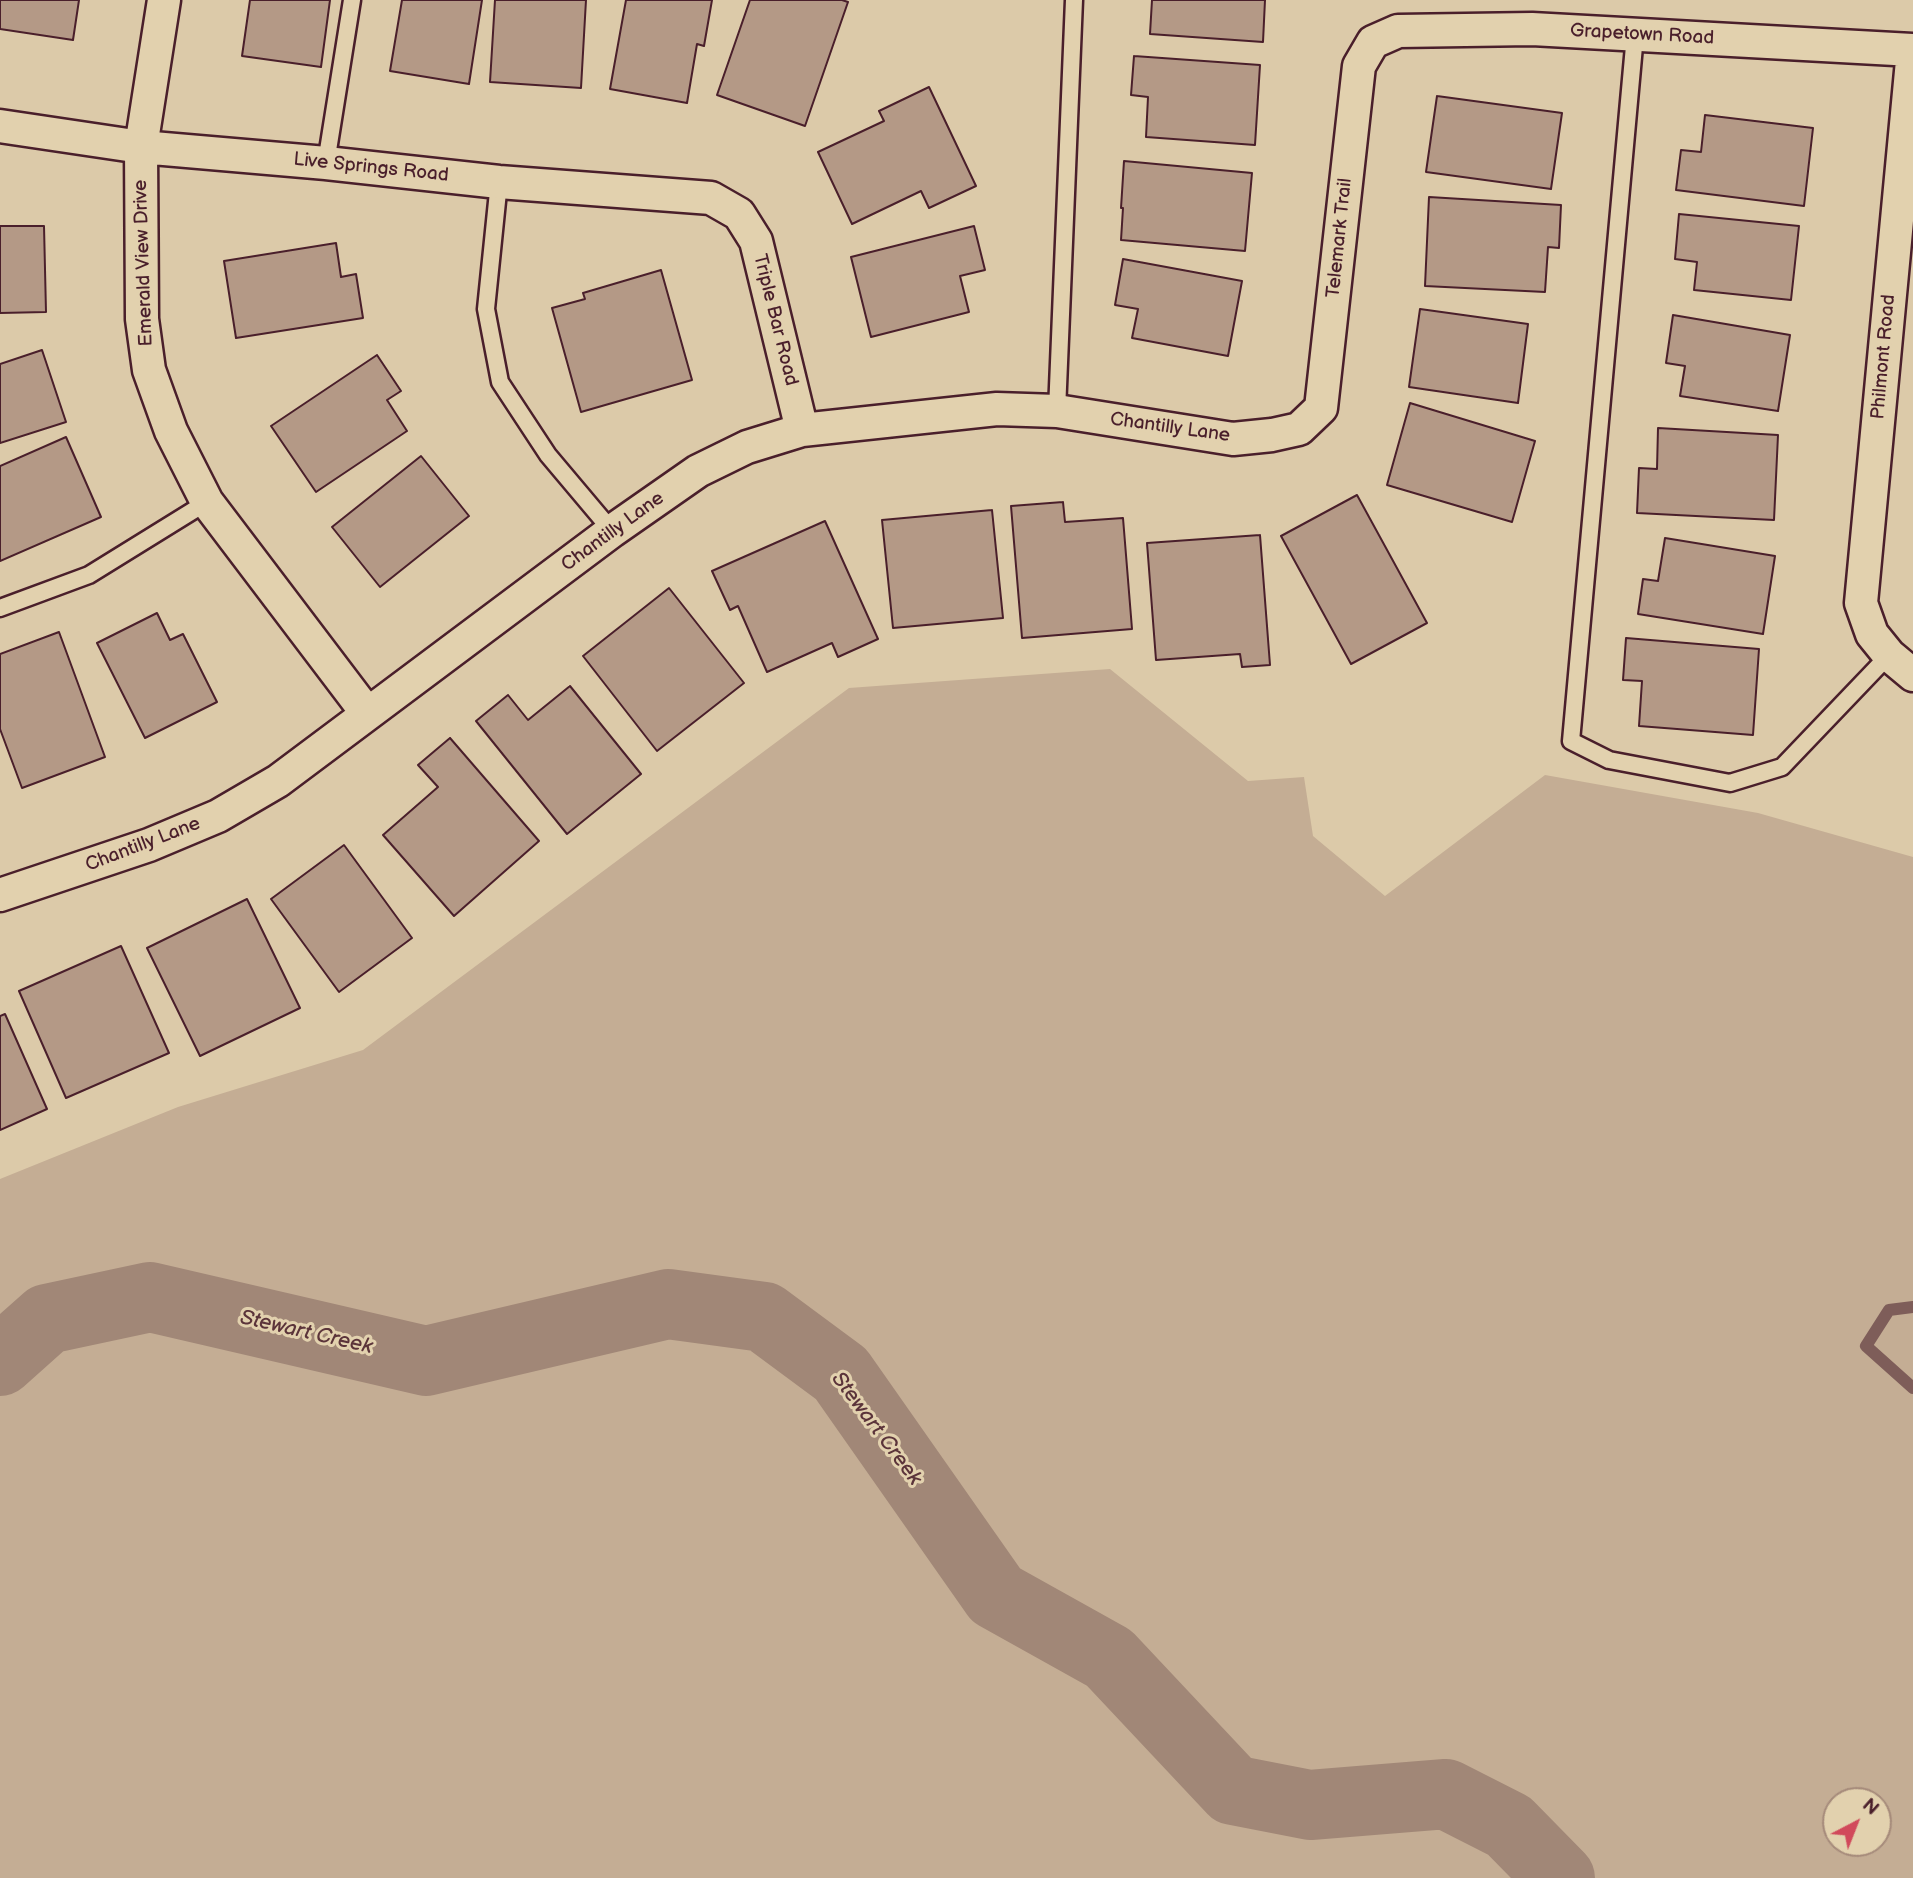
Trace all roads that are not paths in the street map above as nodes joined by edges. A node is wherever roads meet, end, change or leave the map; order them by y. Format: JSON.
{"nodes":[{"id":1,"x":164,"y":0,"type":"edge"},
{"id":2,"x":352,"y":0,"type":"edge"},
{"id":3,"x":1074,"y":0,"type":"edge"},
{"id":4,"x":1635,"y":35,"type":"junction"},
{"id":5,"x":1373,"y":42,"type":"joint"},
{"id":6,"x":1913,"y":50,"type":"edge"},
{"id":7,"x":0,"y":126,"type":"edge"},
{"id":8,"x":141,"y":147,"type":"junction"},
{"id":9,"x":326,"y":163,"type":"junction"},
{"id":10,"x":499,"y":182,"type":"junction"},
{"id":11,"x":739,"y":214,"type":"joint"},
{"id":12,"x":1057,"y":411,"type":"junction"},
{"id":13,"x":1300,"y":429,"type":"joint"},
{"id":14,"x":802,"y":430,"type":"junction"},
{"id":15,"x":207,"y":502,"type":"junction"},
{"id":16,"x":612,"y":531,"type":"junction"},
{"id":17,"x":0,"y":608,"type":"edge"},
{"id":18,"x":1889,"y":655,"type":"junction"},
{"id":19,"x":1913,"y":675,"type":"edge"},
{"id":20,"x":367,"y":713,"type":"junction"},
{"id":21,"x":0,"y":895,"type":"edge"}],
"edges":[{"from":1,"to":8,"type":"street","name":"Emerald View Drive"},
{"from":2,"to":9,"type":"lane"},
{"from":3,"to":12,"type":"lane"},
{"from":4,"to":5,"type":"street","name":"Grapetown Road"},
{"from":4,"to":6,"type":"street","name":"Grapetown Road"},
{"from":4,"to":18,"type":"lane"},
{"from":5,"to":13,"type":"street","name":"Telemark Trail"},
{"from":6,"to":18,"type":"street","name":"Philmont Road"},
{"from":7,"to":8,"type":"street","name":"Live Springs Road"},
{"from":8,"to":9,"type":"street","name":"Live Springs Road"},
{"from":8,"to":15,"type":"street","name":"Emerald View Drive"},
{"from":9,"to":10,"type":"street","name":"Live Springs Road"},
{"from":10,"to":11,"type":"street","name":"Live Springs Road"},
{"from":10,"to":16,"type":"lane"},
{"from":11,"to":14,"type":"street","name":"Triple Bar Road"},
{"from":12,"to":13,"type":"street","name":"Chantilly Lane"},
{"from":12,"to":14,"type":"street","name":"Chantilly Lane"},
{"from":14,"to":16,"type":"street","name":"Chantilly Lane"},
{"from":15,"to":17,"type":"lane"},
{"from":15,"to":20,"type":"street","name":"Emerald View Drive"},
{"from":16,"to":20,"type":"street","name":"Chantilly Lane"},
{"from":18,"to":19,"type":"street","name":"Philmont Road"},
{"from":20,"to":21,"type":"street","name":"Chantilly Lane"}]}
